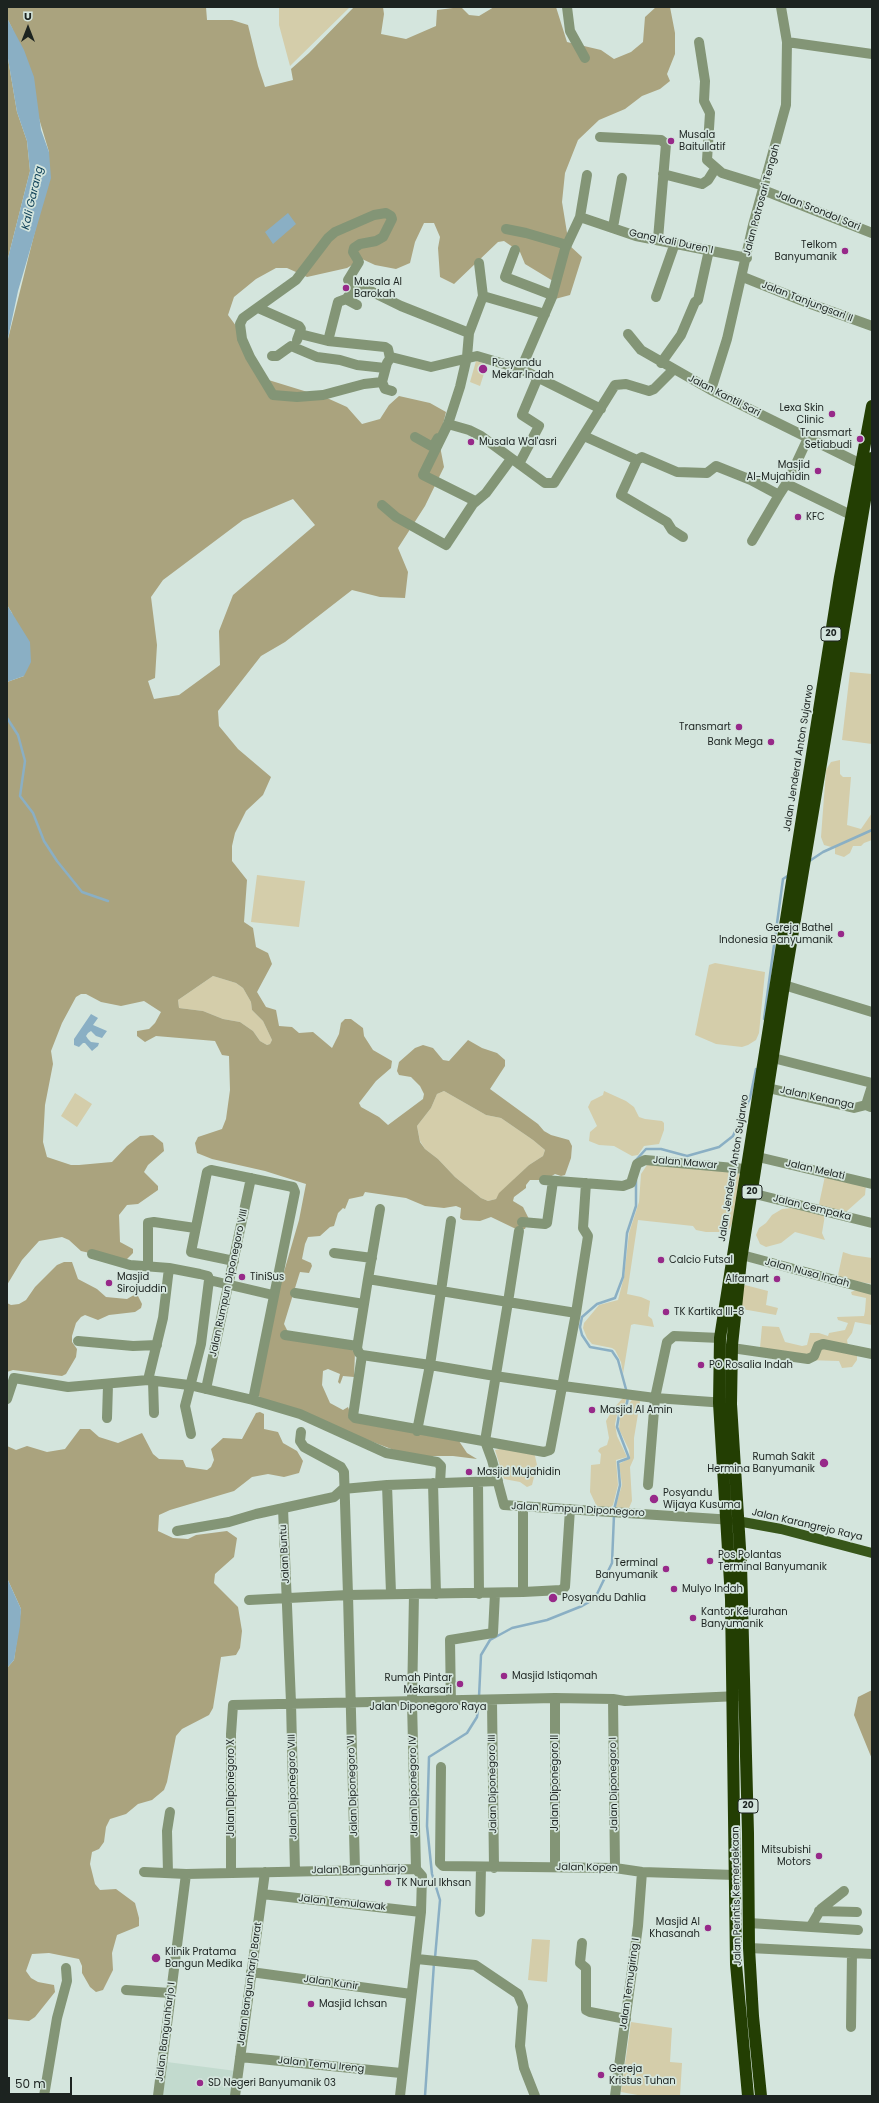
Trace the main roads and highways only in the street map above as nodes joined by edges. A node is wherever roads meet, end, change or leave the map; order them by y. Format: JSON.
{"nodes":[{"id":1,"x":872,"y":406,"type":"edge"},
{"id":2,"x":868,"y":463,"type":"edge"},
{"id":3,"x":851,"y":547,"type":"junction"},
{"id":4,"x":799,"y":864,"type":"junction"},
{"id":5,"x":769,"y":1056,"type":"junction"},
{"id":6,"x":725,"y":1403,"type":"junction"},
{"id":7,"x":725,"y":1518,"type":"joint"},
{"id":8,"x":737,"y":1518,"type":"junction"},
{"id":9,"x":872,"y":1553,"type":"edge"},
{"id":10,"x":735,"y":1834,"type":"junction"},
{"id":11,"x":748,"y":1834,"type":"junction"},
{"id":12,"x":748,"y":2096,"type":"edge"},
{"id":13,"x":762,"y":2096,"type":"edge"}],
"edges":[{"from":1,"to":2,"type":"highway","name":"Jalan Jenderal Anton Sujarwo","number":"20"},
{"from":2,"to":3,"type":"highway","name":"Jalan Jenderal Anton Sujarwo","number":"20"},
{"from":2,"to":3,"type":"highway","name":"Jalan Jenderal Anton Sujarwo","number":"20"},
{"from":3,"to":4,"type":"highway","name":"Jalan Jenderal Anton Sujarwo","number":"20"},
{"from":4,"to":5,"type":"highway","name":"Jalan Jenderal Anton Sujarwo","number":"20"},
{"from":4,"to":5,"type":"highway","name":"Jalan Jenderal Anton Sujarwo","number":"20"},
{"from":5,"to":6,"type":"highway","name":"Jalan Jenderal Anton Sujarwo","number":"20"},
{"from":5,"to":6,"type":"highway","name":"Jalan Jenderal Anton Sujarwo","number":"20"},
{"from":6,"to":7,"type":"highway","name":"Jalan Jenderal Anton Sujarwo","number":"20"},
{"from":6,"to":8,"type":"highway","name":"Jalan Jenderal Anton Sujarwo","number":"20"},
{"from":7,"to":10,"type":"highway","name":"Jalan Perintis Kemerdekaan","number":"20"},
{"from":8,"to":9,"type":"main road","name":"Jalan Karangrejo Raya"},
{"from":8,"to":11,"type":"highway","name":"Jalan Perintis Kemerdekaan","number":"20"},
{"from":10,"to":11,"type":"highway"},
{"from":10,"to":12,"type":"highway","name":"Jalan Perintis Kemerdekaan","number":"20"},
{"from":11,"to":13,"type":"highway","name":"Jalan Perintis Kemerdekaan","number":"20"}]}
